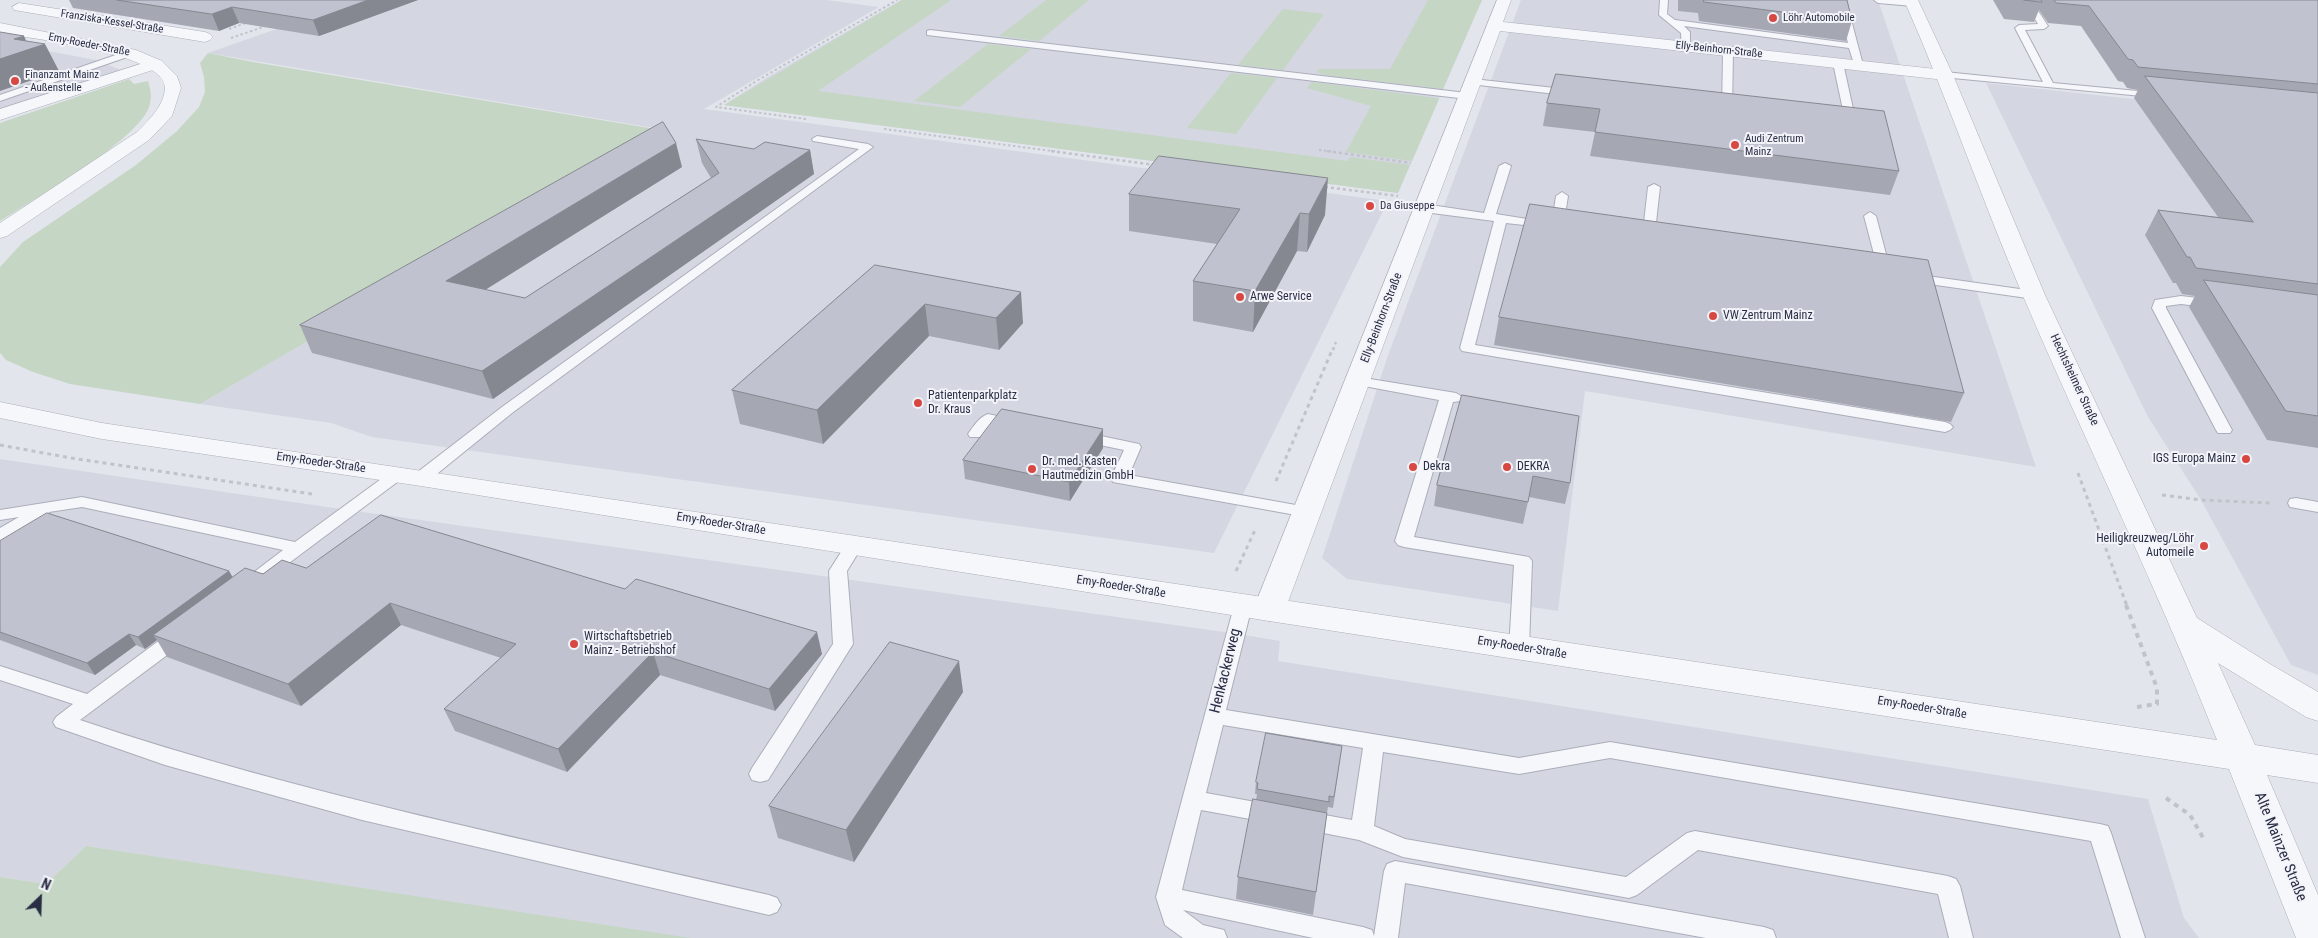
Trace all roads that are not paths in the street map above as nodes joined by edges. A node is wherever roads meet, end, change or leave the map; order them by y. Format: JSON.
{"nodes":[{"id":1,"x":41,"y":0,"type":"edge"},
{"id":2,"x":1504,"y":0,"type":"edge"},
{"id":3,"x":1664,"y":0,"type":"edge"},
{"id":4,"x":1803,"y":0,"type":"edge"},
{"id":5,"x":1878,"y":0,"type":"edge"},
{"id":6,"x":2026,"y":0,"type":"edge"},
{"id":7,"x":1912,"y":2,"type":"edge"},
{"id":8,"x":1672,"y":22,"type":"junction"},
{"id":9,"x":1494,"y":26,"type":"junction"},
{"id":10,"x":0,"y":28,"type":"edge"},
{"id":11,"x":930,"y":33,"type":"dead end"},
{"id":12,"x":205,"y":37,"type":"road end"},
{"id":13,"x":1853,"y":46,"type":"junction"},
{"id":14,"x":1685,"y":47,"type":"junction"},
{"id":15,"x":1728,"y":51,"type":"junction"},
{"id":16,"x":130,"y":53,"type":"junction"},
{"id":17,"x":1838,"y":63,"type":"junction"},
{"id":18,"x":156,"y":64,"type":"junction"},
{"id":19,"x":1858,"y":65,"type":"junction"},
{"id":20,"x":1945,"y":75,"type":"junction"},
{"id":21,"x":2050,"y":86,"type":"junction"},
{"id":22,"x":1470,"y":89,"type":"junction"},
{"id":23,"x":1582,"y":95,"type":"edge"},
{"id":24,"x":2172,"y":97,"type":"edge"},
{"id":25,"x":0,"y":98,"type":"edge"},
{"id":26,"x":1727,"y":112,"type":"edge"},
{"id":27,"x":0,"y":115,"type":"edge"},
{"id":28,"x":1835,"y":125,"type":"edge"},
{"id":29,"x":817,"y":139,"type":"dead end"},
{"id":30,"x":1505,"y":166,"type":"dead end"},
{"id":31,"x":1654,"y":187,"type":"dead end"},
{"id":32,"x":1562,"y":196,"type":"dead end"},
{"id":33,"x":1426,"y":204,"type":"junction"},
{"id":34,"x":1870,"y":216,"type":"dead end"},
{"id":35,"x":1495,"y":218,"type":"junction"},
{"id":36,"x":1562,"y":227,"type":"joint"},
{"id":37,"x":0,"y":232,"type":"edge"},
{"id":38,"x":1648,"y":240,"type":"edge"},
{"id":39,"x":2034,"y":295,"type":"junction"},
{"id":40,"x":2230,"y":306,"type":"edge"},
{"id":41,"x":1358,"y":381,"type":"junction"},
{"id":42,"x":1448,"y":397,"type":"junction"},
{"id":43,"x":1466,"y":400,"type":"edge"},
{"id":44,"x":0,"y":410,"type":"edge"},
{"id":45,"x":1027,"y":426,"type":"edge"},
{"id":46,"x":1945,"y":427,"type":"dead end"},
{"id":47,"x":2224,"y":430,"type":"dead end"},
{"id":48,"x":976,"y":434,"type":"dead end"},
{"id":49,"x":1065,"y":434,"type":"edge"},
{"id":50,"x":410,"y":476,"type":"junction"},
{"id":51,"x":2296,"y":504,"type":"dead end"},
{"id":52,"x":48,"y":507,"type":"junction"},
{"id":53,"x":2318,"y":507,"type":"edge"},
{"id":54,"x":1307,"y":512,"type":"junction"},
{"id":55,"x":0,"y":515,"type":"edge"},
{"id":56,"x":0,"y":536,"type":"edge"},
{"id":57,"x":854,"y":545,"type":"junction"},
{"id":58,"x":298,"y":548,"type":"junction"},
{"id":59,"x":234,"y":595,"type":"edge"},
{"id":60,"x":1256,"y":608,"type":"junction"},
{"id":61,"x":2184,"y":624,"type":"junction"},
{"id":62,"x":194,"y":625,"type":"edge"},
{"id":63,"x":1519,"y":648,"type":"junction"},
{"id":64,"x":0,"y":673,"type":"edge"},
{"id":65,"x":90,"y":702,"type":"junction"},
{"id":66,"x":2318,"y":708,"type":"edge"},
{"id":67,"x":1212,"y":726,"type":"junction"},
{"id":68,"x":1374,"y":741,"type":"junction"},
{"id":69,"x":2243,"y":757,"type":"junction"},
{"id":70,"x":2318,"y":769,"type":"edge"},
{"id":71,"x":760,"y":774,"type":"dead end"},
{"id":72,"x":1193,"y":800,"type":"junction"},
{"id":73,"x":1362,"y":831,"type":"junction"},
{"id":74,"x":1168,"y":897,"type":"junction"},
{"id":75,"x":769,"y":905,"type":"dead end"},
{"id":76,"x":1215,"y":938,"type":"edge"},
{"id":77,"x":1363,"y":938,"type":"edge"},
{"id":78,"x":1386,"y":938,"type":"edge"},
{"id":79,"x":1764,"y":938,"type":"edge"},
{"id":80,"x":1961,"y":938,"type":"edge"},
{"id":81,"x":2134,"y":938,"type":"edge"},
{"id":82,"x":2316,"y":938,"type":"edge"}],
"edges":[{"from":1,"to":12,"type":"street","name":"Franziska-Kessel-Straße"},
{"from":2,"to":9,"type":"street","name":"Elly-Beinhorn-Straße"},
{"from":3,"to":8,"type":"lane"},
{"from":4,"to":13,"type":"lane"},
{"from":5,"to":7,"type":"lane"},
{"from":6,"to":21,"type":"lane"},
{"from":7,"to":20,"type":"street","name":"Hechtsheimer Straße"},
{"from":8,"to":13,"type":"lane"},
{"from":8,"to":14,"type":"lane"},
{"from":9,"to":14,"type":"street","name":"Elly-Beinhorn-Straße"},
{"from":9,"to":22,"type":"street","name":"Elly-Beinhorn-Straße"},
{"from":10,"to":16,"type":"street","name":"Emy-Roeder-Straße"},
{"from":11,"to":22,"type":"lane"},
{"from":13,"to":19,"type":"lane"},
{"from":14,"to":15,"type":"street","name":"Elly-Beinhorn-Straße"},
{"from":15,"to":17,"type":"street","name":"Elly-Beinhorn-Straße"},
{"from":15,"to":26,"type":"lane"},
{"from":16,"to":18,"type":"street","name":"Emy-Roeder-Straße"},
{"from":16,"to":25,"type":"lane"},
{"from":17,"to":19,"type":"street","name":"Elly-Beinhorn-Straße"},
{"from":17,"to":28,"type":"lane"},
{"from":18,"to":27,"type":"street"},
{"from":18,"to":37,"type":"street","name":"Emy-Roeder-Straße"},
{"from":19,"to":20,"type":"street","name":"Elly-Beinhorn-Straße"},
{"from":20,"to":21,"type":"lane"},
{"from":20,"to":39,"type":"street","name":"Hechtsheimer Straße"},
{"from":21,"to":24,"type":"lane"},
{"from":22,"to":23,"type":"lane"},
{"from":22,"to":33,"type":"street","name":"Elly-Beinhorn-Straße"},
{"from":29,"to":50,"type":"lane"},
{"from":30,"to":35,"type":"lane"},
{"from":31,"to":38,"type":"lane"},
{"from":32,"to":36,"type":"lane"},
{"from":33,"to":35,"type":"lane"},
{"from":33,"to":41,"type":"street","name":"Elly-Beinhorn-Straße"},
{"from":34,"to":39,"type":"lane"},
{"from":35,"to":36,"type":"lane"},
{"from":35,"to":46,"type":"lane"},
{"from":39,"to":61,"type":"street","name":"Hechtsheimer Straße"},
{"from":40,"to":47,"type":"lane"},
{"from":41,"to":42,"type":"lane"},
{"from":41,"to":54,"type":"street","name":"Elly-Beinhorn-Straße"},
{"from":42,"to":43,"type":"lane"},
{"from":42,"to":63,"type":"lane"},
{"from":44,"to":50,"type":"street","name":"Emy-Roeder-Straße"},
{"from":45,"to":48,"type":"lane"},
{"from":49,"to":54,"type":"lane"},
{"from":50,"to":57,"type":"street","name":"Emy-Roeder-Straße"},
{"from":50,"to":58,"type":"lane"},
{"from":51,"to":53,"type":"lane"},
{"from":52,"to":55,"type":"lane"},
{"from":52,"to":56,"type":"lane"},
{"from":52,"to":58,"type":"lane"},
{"from":54,"to":60,"type":"street","name":"Elly-Beinhorn-Straße"},
{"from":57,"to":60,"type":"street","name":"Emy-Roeder-Straße"},
{"from":57,"to":71,"type":"lane"},
{"from":58,"to":59,"type":"lane"},
{"from":60,"to":63,"type":"street","name":"Emy-Roeder-Straße"},
{"from":60,"to":67,"type":"lane","name":"Henkackerweg"},
{"from":61,"to":66,"type":"street"},
{"from":61,"to":69,"type":"street","name":"Hechtsheimer Straße"},
{"from":62,"to":65,"type":"lane"},
{"from":63,"to":69,"type":"street","name":"Emy-Roeder-Straße"},
{"from":64,"to":65,"type":"lane"},
{"from":65,"to":75,"type":"lane"},
{"from":67,"to":68,"type":"lane"},
{"from":67,"to":72,"type":"lane","name":"Henkackerweg"},
{"from":68,"to":73,"type":"lane"},
{"from":68,"to":81,"type":"lane"},
{"from":69,"to":70,"type":"street","name":"Emy-Roeder-Straße"},
{"from":69,"to":82,"type":"street","name":"Alte Mainzer Straße"},
{"from":72,"to":73,"type":"lane"},
{"from":72,"to":74,"type":"lane","name":"Henkackerweg"},
{"from":73,"to":80,"type":"lane"},
{"from":74,"to":76,"type":"lane"},
{"from":74,"to":77,"type":"lane"},
{"from":78,"to":79,"type":"lane"}]}
